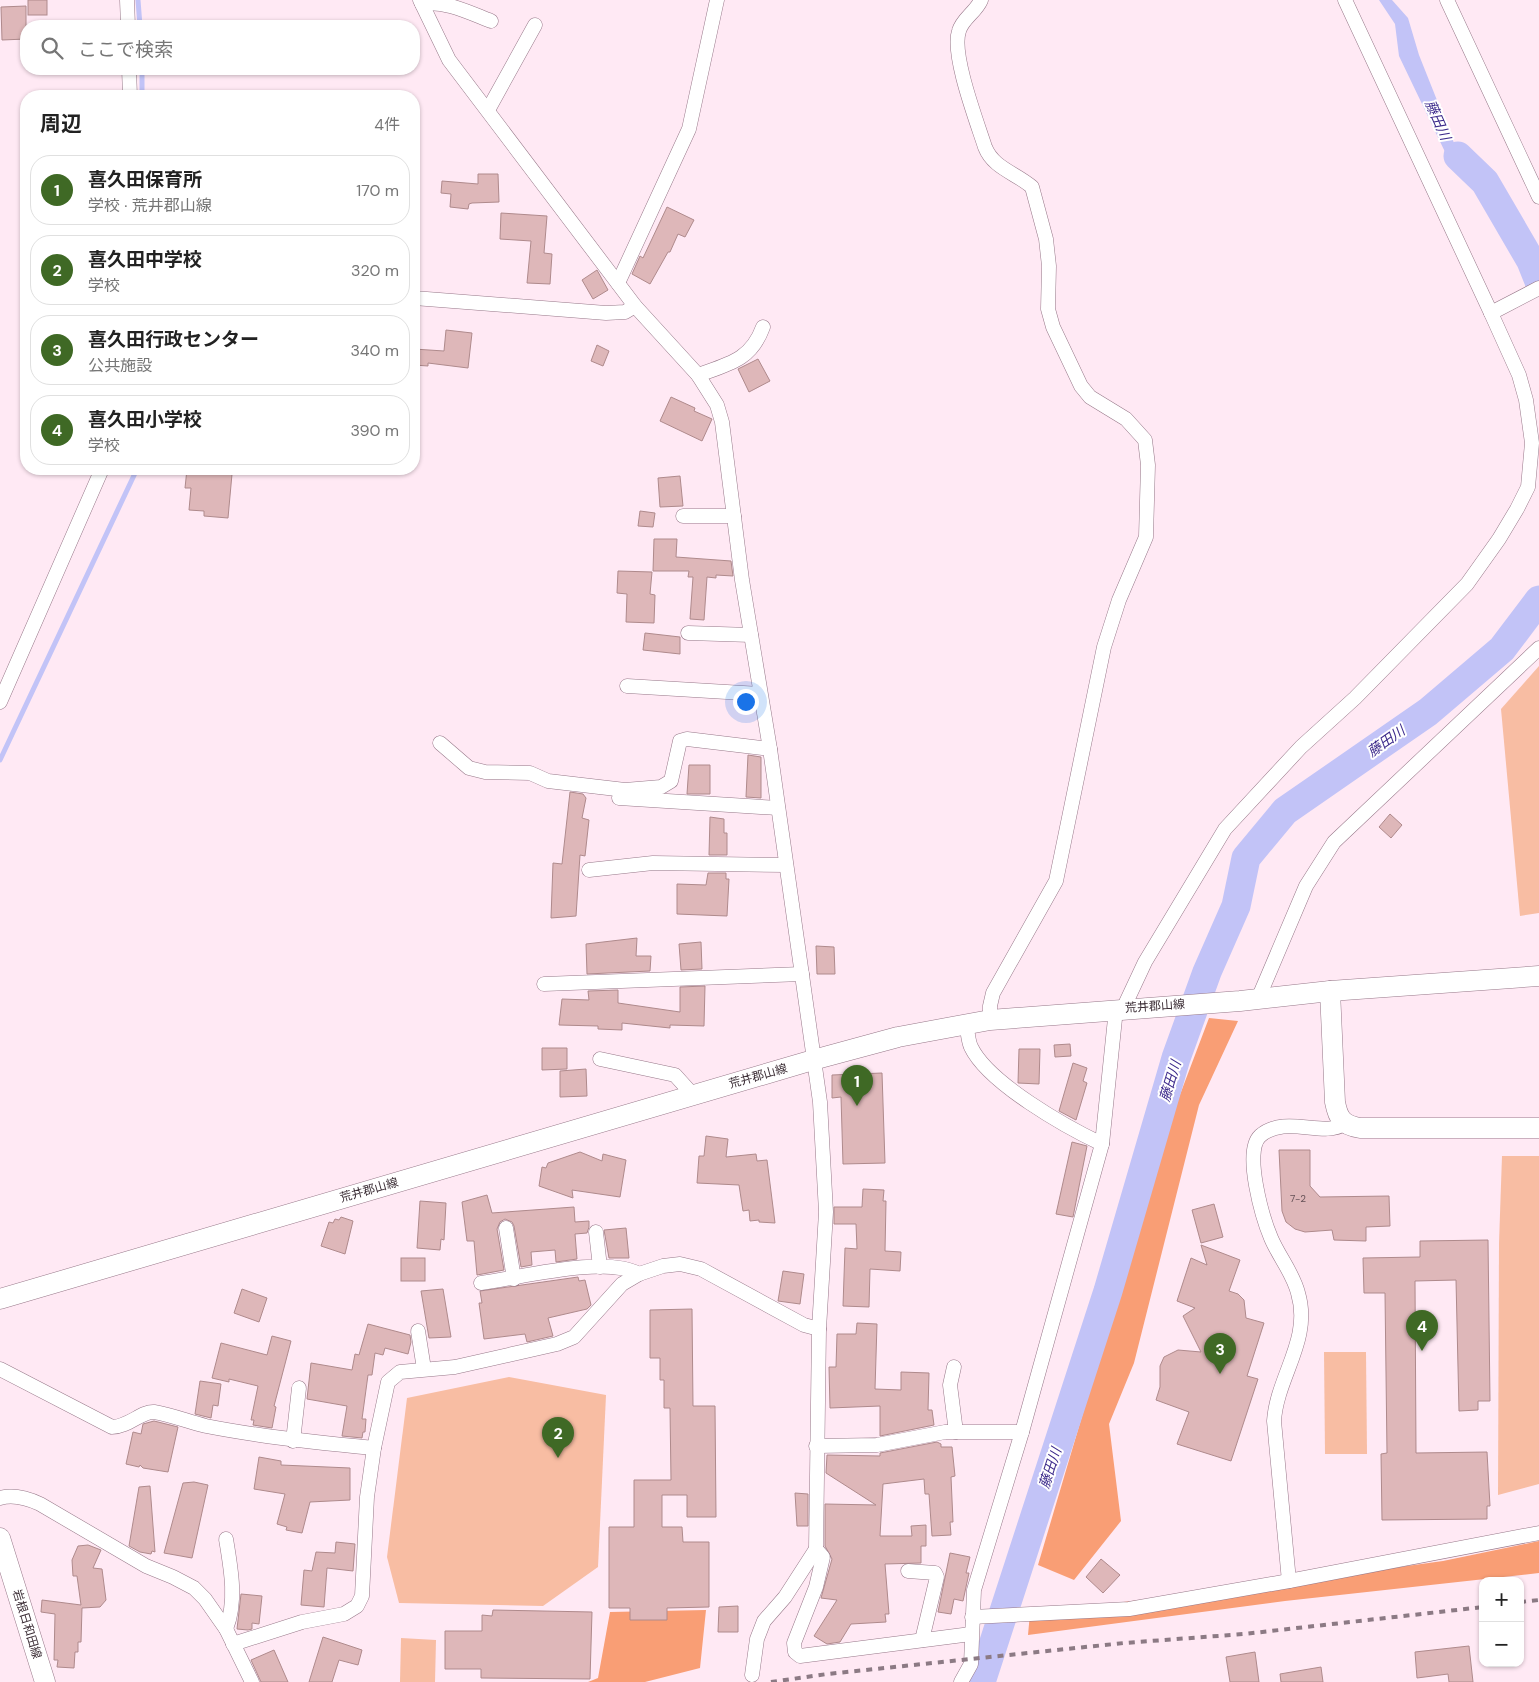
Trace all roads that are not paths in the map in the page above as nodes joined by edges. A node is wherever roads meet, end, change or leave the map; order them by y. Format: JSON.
{"nodes":[{"id":1,"x":127,"y":0,"type":"edge"},
{"id":2,"x":717,"y":0,"type":"edge"},
{"id":3,"x":981,"y":0,"type":"edge"},
{"id":4,"x":1345,"y":0,"type":"edge"},
{"id":5,"x":1447,"y":0,"type":"edge"},
{"id":6,"x":421,"y":2,"type":"edge"},
{"id":7,"x":128,"y":20,"type":"edge"},
{"id":8,"x":491,"y":20,"type":"dead end"},
{"id":9,"x":534,"y":25,"type":"dead end"},
{"id":10,"x":129,"y":75,"type":"edge"},
{"id":11,"x":130,"y":90,"type":"edge"},
{"id":12,"x":488,"y":110,"type":"junction"},
{"id":13,"x":1539,"y":197,"type":"edge"},
{"id":14,"x":618,"y":283,"type":"junction"},
{"id":15,"x":1539,"y":288,"type":"edge"},
{"id":16,"x":420,"y":298,"type":"edge"},
{"id":17,"x":635,"y":306,"type":"junction"},
{"id":18,"x":1491,"y":313,"type":"junction"},
{"id":19,"x":763,"y":327,"type":"dead end"},
{"id":20,"x":698,"y":375,"type":"junction"},
{"id":21,"x":99,"y":475,"type":"edge"},
{"id":22,"x":683,"y":516,"type":"dead end"},
{"id":23,"x":734,"y":516,"type":"junction"},
{"id":24,"x":688,"y":633,"type":"dead end"},
{"id":25,"x":750,"y":635,"type":"junction"},
{"id":26,"x":1539,"y":648,"type":"edge"},
{"id":27,"x":627,"y":686,"type":"dead end"},
{"id":28,"x":760,"y":694,"type":"junction"},
{"id":29,"x":0,"y":702,"type":"edge"},
{"id":30,"x":440,"y":743,"type":"dead end"},
{"id":31,"x":770,"y":748,"type":"junction"},
{"id":32,"x":619,"y":798,"type":"dead end"},
{"id":33,"x":778,"y":808,"type":"junction"},
{"id":34,"x":786,"y":865,"type":"junction"},
{"id":35,"x":589,"y":870,"type":"dead end"},
{"id":36,"x":802,"y":974,"type":"junction"},
{"id":37,"x":1539,"y":976,"type":"edge"},
{"id":38,"x":544,"y":984,"type":"dead end"},
{"id":39,"x":1330,"y":991,"type":"junction"},
{"id":40,"x":1249,"y":1000,"type":"junction"},
{"id":41,"x":1126,"y":1008,"type":"junction"},
{"id":42,"x":990,"y":1020,"type":"junction"},
{"id":43,"x":966,"y":1024,"type":"junction"},
{"id":44,"x":600,"y":1059,"type":"dead end"},
{"id":45,"x":813,"y":1060,"type":"junction"},
{"id":46,"x":693,"y":1095,"type":"junction"},
{"id":47,"x":1344,"y":1124,"type":"junction"},
{"id":48,"x":1539,"y":1128,"type":"edge"},
{"id":49,"x":1102,"y":1144,"type":"junction"},
{"id":50,"x":506,"y":1228,"type":"dead end"},
{"id":51,"x":596,"y":1232,"type":"dead end"},
{"id":52,"x":600,"y":1267,"type":"junction"},
{"id":53,"x":639,"y":1274,"type":"junction"},
{"id":54,"x":514,"y":1279,"type":"junction"},
{"id":55,"x":481,"y":1283,"type":"dead end"},
{"id":56,"x":0,"y":1299,"type":"edge"},
{"id":57,"x":819,"y":1329,"type":"junction"},
{"id":58,"x":418,"y":1331,"type":"dead end"},
{"id":59,"x":954,"y":1367,"type":"dead end"},
{"id":60,"x":0,"y":1369,"type":"edge"},
{"id":61,"x":424,"y":1369,"type":"junction"},
{"id":62,"x":299,"y":1388,"type":"dead end"},
{"id":63,"x":956,"y":1432,"type":"junction"},
{"id":64,"x":1022,"y":1432,"type":"junction"},
{"id":65,"x":294,"y":1441,"type":"junction"},
{"id":66,"x":816,"y":1446,"type":"junction"},
{"id":67,"x":374,"y":1448,"type":"junction"},
{"id":68,"x":0,"y":1498,"type":"edge"},
{"id":69,"x":1539,"y":1533,"type":"edge"},
{"id":70,"x":0,"y":1538,"type":"edge"},
{"id":71,"x":226,"y":1540,"type":"dead end"},
{"id":72,"x":816,"y":1549,"type":"junction"},
{"id":73,"x":908,"y":1571,"type":"dead end"},
{"id":74,"x":1289,"y":1582,"type":"junction"},
{"id":75,"x":972,"y":1617,"type":"junction"},
{"id":76,"x":226,"y":1629,"type":"junction"},
{"id":77,"x":971,"y":1634,"type":"junction"},
{"id":78,"x":922,"y":1640,"type":"junction"},
{"id":79,"x":233,"y":1644,"type":"junction"},
{"id":80,"x":752,"y":1675,"type":"dead end"},
{"id":81,"x":45,"y":1682,"type":"edge"},
{"id":82,"x":252,"y":1682,"type":"edge"},
{"id":83,"x":961,"y":1682,"type":"edge"}],
"edges":[{"from":1,"to":7,"type":"street"},
{"from":2,"to":14,"type":"street"},
{"from":3,"to":42,"type":"street"},
{"from":4,"to":18,"type":"street"},
{"from":5,"to":13,"type":"street"},
{"from":6,"to":8,"type":"street"},
{"from":6,"to":12,"type":"street"},
{"from":9,"to":12,"type":"street"},
{"from":10,"to":11,"type":"street"},
{"from":12,"to":14,"type":"street"},
{"from":14,"to":17,"type":"street"},
{"from":15,"to":18,"type":"street"},
{"from":16,"to":17,"type":"street"},
{"from":17,"to":20,"type":"street"},
{"from":18,"to":41,"type":"street"},
{"from":19,"to":20,"type":"street"},
{"from":20,"to":23,"type":"street"},
{"from":21,"to":29,"type":"street"},
{"from":22,"to":23,"type":"street"},
{"from":23,"to":25,"type":"street"},
{"from":24,"to":25,"type":"street"},
{"from":25,"to":28,"type":"street"},
{"from":26,"to":40,"type":"street"},
{"from":27,"to":28,"type":"street"},
{"from":28,"to":31,"type":"street"},
{"from":30,"to":31,"type":"street"},
{"from":31,"to":33,"type":"street"},
{"from":32,"to":33,"type":"street"},
{"from":33,"to":34,"type":"street"},
{"from":34,"to":35,"type":"street"},
{"from":34,"to":36,"type":"street"},
{"from":36,"to":38,"type":"street"},
{"from":36,"to":45,"type":"street"},
{"from":37,"to":39,"type":"main road","name":"荒井郡山線"},
{"from":39,"to":40,"type":"main road","name":"荒井郡山線"},
{"from":39,"to":47,"type":"main road"},
{"from":40,"to":41,"type":"main road","name":"荒井郡山線"},
{"from":41,"to":42,"type":"main road","name":"荒井郡山線"},
{"from":41,"to":49,"type":"street"},
{"from":42,"to":43,"type":"main road","name":"荒井郡山線"},
{"from":43,"to":45,"type":"main road","name":"荒井郡山線"},
{"from":43,"to":49,"type":"street"},
{"from":44,"to":46,"type":"street"},
{"from":45,"to":46,"type":"main road","name":"荒井郡山線"},
{"from":45,"to":57,"type":"street"},
{"from":46,"to":56,"type":"main road","name":"荒井郡山線"},
{"from":47,"to":48,"type":"main road"},
{"from":47,"to":74,"type":"street"},
{"from":49,"to":64,"type":"street"},
{"from":50,"to":54,"type":"street"},
{"from":51,"to":52,"type":"street"},
{"from":52,"to":53,"type":"street"},
{"from":52,"to":54,"type":"street"},
{"from":53,"to":57,"type":"street"},
{"from":53,"to":61,"type":"street"},
{"from":54,"to":55,"type":"street"},
{"from":57,"to":66,"type":"street"},
{"from":58,"to":61,"type":"street"},
{"from":59,"to":63,"type":"street"},
{"from":60,"to":65,"type":"street"},
{"from":61,"to":67,"type":"street"},
{"from":62,"to":65,"type":"street"},
{"from":63,"to":64,"type":"street"},
{"from":63,"to":66,"type":"street"},
{"from":64,"to":75,"type":"street"},
{"from":65,"to":67,"type":"street"},
{"from":66,"to":72,"type":"street"},
{"from":67,"to":79,"type":"street"},
{"from":68,"to":76,"type":"street"},
{"from":69,"to":74,"type":"street"},
{"from":70,"to":81,"type":"main road","name":"岩根日和田線"},
{"from":71,"to":76,"type":"street"},
{"from":72,"to":78,"type":"street"},
{"from":72,"to":80,"type":"street"},
{"from":73,"to":78,"type":"street"},
{"from":74,"to":75,"type":"street"},
{"from":75,"to":77,"type":"street"},
{"from":76,"to":79,"type":"street"},
{"from":77,"to":78,"type":"street"},
{"from":77,"to":83,"type":"street"},
{"from":79,"to":82,"type":"street"}]}
